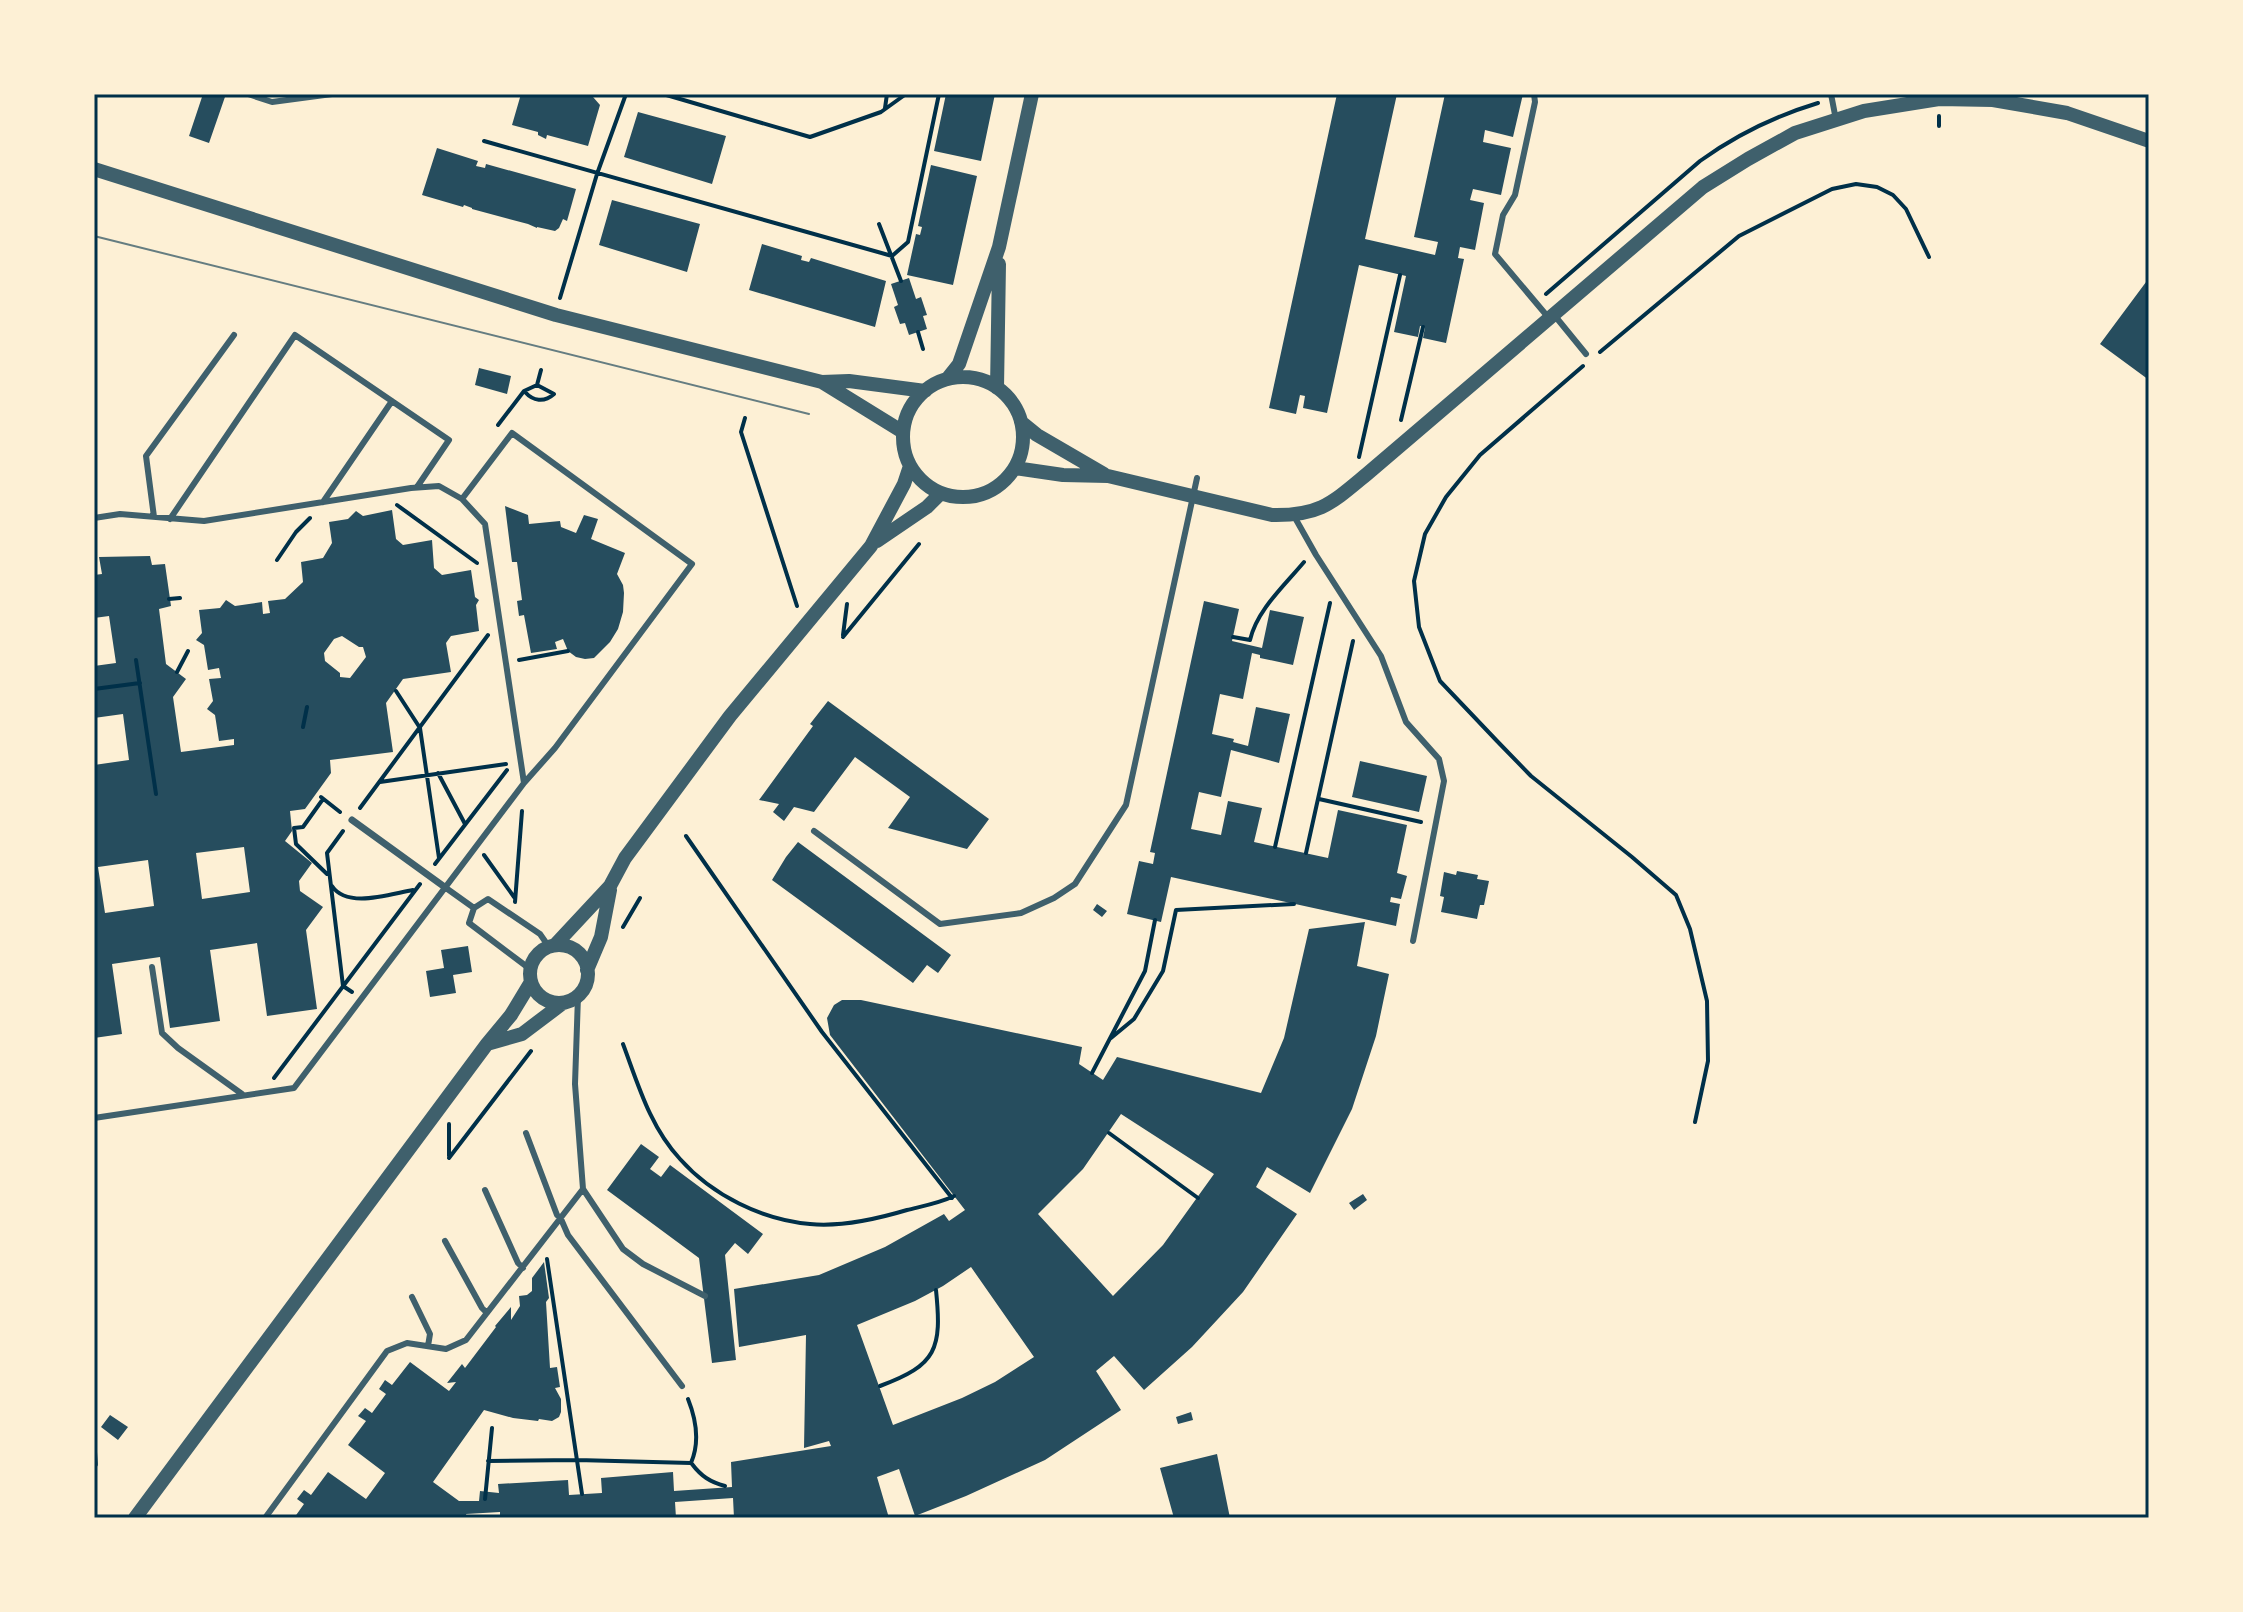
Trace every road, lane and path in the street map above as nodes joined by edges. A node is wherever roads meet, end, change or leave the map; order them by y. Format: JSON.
{"nodes":[{"id":1,"x":248,"y":94,"type":"edge"},
{"id":2,"x":332,"y":94,"type":"edge"},
{"id":3,"x":626,"y":94,"type":"edge"},
{"id":4,"x":663,"y":94,"type":"edge"},
{"id":5,"x":887,"y":94,"type":"edge"},
{"id":6,"x":906,"y":94,"type":"edge"},
{"id":7,"x":939,"y":94,"type":"edge"},
{"id":8,"x":1032,"y":94,"type":"edge"},
{"id":9,"x":1534,"y":94,"type":"edge"},
{"id":10,"x":1831,"y":94,"type":"edge"},
{"id":11,"x":885,"y":108,"type":"junction"},
{"id":12,"x":1836,"y":120,"type":"junction"},
{"id":13,"x":484,"y":141,"type":"dead end"},
{"id":14,"x":2149,"y":141,"type":"edge"},
{"id":15,"x":94,"y":169,"type":"edge"},
{"id":16,"x":597,"y":174,"type":"junction"},
{"id":17,"x":879,"y":224,"type":"dead end"},
{"id":18,"x":999,"y":247,"type":"junction"},
{"id":19,"x":892,"y":256,"type":"junction"},
{"id":20,"x":1929,"y":257,"type":"dead end"},
{"id":21,"x":1400,"y":275,"type":"dead end"},
{"id":22,"x":901,"y":281,"type":"dead end"},
{"id":23,"x":559,"y":300,"type":"dead end"},
{"id":24,"x":1553,"y":317,"type":"junction"},
{"id":25,"x":1423,"y":327,"type":"dead end"},
{"id":26,"x":918,"y":332,"type":"dead end"},
{"id":27,"x":234,"y":335,"type":"dead end"},
{"id":28,"x":923,"y":349,"type":"dead end"},
{"id":29,"x":1586,"y":354,"type":"dead end"},
{"id":30,"x":541,"y":370,"type":"dead end"},
{"id":31,"x":947,"y":379,"type":"junction"},
{"id":32,"x":822,"y":382,"type":"junction"},
{"id":33,"x":537,"y":385,"type":"junction"},
{"id":34,"x":997,"y":388,"type":"junction"},
{"id":35,"x":925,"y":391,"type":"junction"},
{"id":36,"x":392,"y":401,"type":"junction"},
{"id":37,"x":745,"y":418,"type":"dead end"},
{"id":38,"x":1401,"y":420,"type":"dead end"},
{"id":39,"x":1021,"y":422,"type":"junction"},
{"id":40,"x":903,"y":432,"type":"junction"},
{"id":41,"x":1359,"y":457,"type":"dead end"},
{"id":42,"x":910,"y":466,"type":"junction"},
{"id":43,"x":1015,"y":468,"type":"junction"},
{"id":44,"x":1108,"y":476,"type":"junction"},
{"id":45,"x":1197,"y":478,"type":"dead end"},
{"id":46,"x":417,"y":487,"type":"junction"},
{"id":47,"x":941,"y":493,"type":"junction"},
{"id":48,"x":1193,"y":497,"type":"junction"},
{"id":49,"x":407,"y":499,"type":"dead end"},
{"id":50,"x":462,"y":499,"type":"junction"},
{"id":51,"x":323,"y":502,"type":"junction"},
{"id":52,"x":315,"y":513,"type":"dead end"},
{"id":53,"x":1294,"y":516,"type":"junction"},
{"id":54,"x":154,"y":517,"type":"junction"},
{"id":55,"x":94,"y":518,"type":"edge"},
{"id":56,"x":170,"y":519,"type":"junction"},
{"id":57,"x":919,"y":544,"type":"dead end"},
{"id":58,"x":871,"y":546,"type":"junction"},
{"id":59,"x":1313,"y":549,"type":"junction"},
{"id":60,"x":479,"y":553,"type":"dead end"},
{"id":61,"x":277,"y":560,"type":"dead end"},
{"id":62,"x":1334,"y":582,"type":"junction"},
{"id":63,"x":180,"y":598,"type":"dead end"},
{"id":64,"x":169,"y":599,"type":"dead end"},
{"id":65,"x":798,"y":608,"type":"dead end"},
{"id":66,"x":1358,"y":619,"type":"junction"},
{"id":67,"x":490,"y":633,"type":"dead end"},
{"id":68,"x":843,"y":637,"type":"dead end"},
{"id":69,"x":1233,"y":637,"type":"dead end"},
{"id":70,"x":188,"y":651,"type":"dead end"},
{"id":71,"x":568,"y":651,"type":"dead end"},
{"id":72,"x":136,"y":660,"type":"dead end"},
{"id":73,"x":519,"y":660,"type":"dead end"},
{"id":74,"x":177,"y":672,"type":"dead end"},
{"id":75,"x":140,"y":683,"type":"junction"},
{"id":76,"x":94,"y":689,"type":"edge"},
{"id":77,"x":396,"y":691,"type":"dead end"},
{"id":78,"x":307,"y":707,"type":"dead end"},
{"id":79,"x":303,"y":727,"type":"dead end"},
{"id":80,"x":420,"y":728,"type":"junction"},
{"id":81,"x":438,"y":773,"type":"junction"},
{"id":82,"x":428,"y":775,"type":"junction"},
{"id":83,"x":524,"y":783,"type":"junction"},
{"id":84,"x":156,"y":794,"type":"dead end"},
{"id":85,"x":1319,"y":799,"type":"junction"},
{"id":86,"x":334,"y":808,"type":"dead end"},
{"id":87,"x":352,"y":820,"type":"dead end"},
{"id":88,"x":465,"y":825,"type":"junction"},
{"id":89,"x":1435,"y":825,"type":"junction"},
{"id":90,"x":814,"y":831,"type":"dead end"},
{"id":91,"x":686,"y":836,"type":"dead end"},
{"id":92,"x":477,"y":845,"type":"junction"},
{"id":93,"x":1275,"y":847,"type":"dead end"},
{"id":94,"x":327,"y":853,"type":"dead end"},
{"id":95,"x":1306,"y":853,"type":"dead end"},
{"id":96,"x":439,"y":858,"type":"junction"},
{"id":97,"x":427,"y":874,"type":"junction"},
{"id":98,"x":329,"y":876,"type":"junction"},
{"id":99,"x":610,"y":886,"type":"junction"},
{"id":100,"x":446,"y":888,"type":"junction"},
{"id":101,"x":416,"y":890,"type":"junction"},
{"id":102,"x":1294,"y":904,"type":"dead end"},
{"id":103,"x":474,"y":908,"type":"junction"},
{"id":104,"x":1155,"y":920,"type":"dead end"},
{"id":105,"x":1413,"y":941,"type":"dead end"},
{"id":106,"x":552,"y":946,"type":"junction"},
{"id":107,"x":152,"y":967,"type":"dead end"},
{"id":108,"x":587,"y":970,"type":"junction"},
{"id":109,"x":531,"y":976,"type":"junction"},
{"id":110,"x":343,"y":986,"type":"junction"},
{"id":111,"x":578,"y":996,"type":"junction"},
{"id":112,"x":563,"y":1003,"type":"junction"},
{"id":113,"x":1111,"y":1038,"type":"junction"},
{"id":114,"x":487,"y":1044,"type":"junction"},
{"id":115,"x":623,"y":1044,"type":"dead end"},
{"id":116,"x":1092,"y":1073,"type":"dead end"},
{"id":117,"x":274,"y":1076,"type":"dead end"},
{"id":118,"x":242,"y":1094,"type":"junction"},
{"id":119,"x":94,"y":1118,"type":"edge"},
{"id":120,"x":1695,"y":1122,"type":"dead end"},
{"id":121,"x":526,"y":1133,"type":"dead end"},
{"id":122,"x":1109,"y":1133,"type":"dead end"},
{"id":123,"x":583,"y":1189,"type":"junction"},
{"id":124,"x":485,"y":1190,"type":"dead end"},
{"id":125,"x":1198,"y":1198,"type":"dead end"},
{"id":126,"x":561,"y":1219,"type":"junction"},
{"id":127,"x":445,"y":1241,"type":"dead end"},
{"id":128,"x":541,"y":1246,"type":"junction"},
{"id":129,"x":523,"y":1268,"type":"junction"},
{"id":130,"x":936,"y":1290,"type":"dead end"},
{"id":131,"x":705,"y":1296,"type":"dead end"},
{"id":132,"x":412,"y":1297,"type":"dead end"},
{"id":133,"x":487,"y":1313,"type":"junction"},
{"id":134,"x":428,"y":1346,"type":"junction"},
{"id":135,"x":682,"y":1386,"type":"joint"},
{"id":136,"x":880,"y":1386,"type":"dead end"},
{"id":137,"x":492,"y":1428,"type":"dead end"},
{"id":138,"x":94,"y":1452,"type":"edge"},
{"id":139,"x":577,"y":1460,"type":"junction"},
{"id":140,"x":488,"y":1461,"type":"junction"},
{"id":141,"x":691,"y":1463,"type":"junction"},
{"id":142,"x":95,"y":1464,"type":"edge"},
{"id":143,"x":725,"y":1486,"type":"dead end"},
{"id":144,"x":582,"y":1494,"type":"dead end"},
{"id":145,"x":485,"y":1499,"type":"dead end"},
{"id":146,"x":135,"y":1518,"type":"edge"},
{"id":147,"x":265,"y":1518,"type":"edge"}],
"edges":[{"from":1,"to":2,"type":"lane"},
{"from":3,"to":16,"type":"path"},
{"from":4,"to":11,"type":"path"},
{"from":5,"to":11,"type":"path"},
{"from":6,"to":11,"type":"path"},
{"from":7,"to":19,"type":"path"},
{"from":8,"to":18,"type":"street"},
{"from":9,"to":24,"type":"lane"},
{"from":10,"to":12,"type":"lane"},
{"from":12,"to":14,"type":"street"},
{"from":12,"to":24,"type":"street"},
{"from":13,"to":16,"type":"path"},
{"from":15,"to":32,"type":"street"},
{"from":16,"to":19,"type":"path"},
{"from":16,"to":23,"type":"path"},
{"from":17,"to":19,"type":"path"},
{"from":18,"to":31,"type":"street"},
{"from":18,"to":34,"type":"street"},
{"from":19,"to":22,"type":"path"},
{"from":20,"to":120,"type":"path"},
{"from":21,"to":41,"type":"path"},
{"from":24,"to":29,"type":"lane"},
{"from":24,"to":53,"type":"street"},
{"from":25,"to":38,"type":"path"},
{"from":26,"to":28,"type":"path"},
{"from":27,"to":54,"type":"lane"},
{"from":30,"to":33,"type":"path"},
{"from":31,"to":34,"type":"street"},
{"from":31,"to":35,"type":"street"},
{"from":32,"to":35,"type":"street"},
{"from":32,"to":40,"type":"street"},
{"from":33,"to":33,"type":"path"},
{"from":34,"to":39,"type":"street"},
{"from":35,"to":40,"type":"street"},
{"from":36,"to":46,"type":"lane"},
{"from":36,"to":51,"type":"lane"},
{"from":36,"to":56,"type":"lane"},
{"from":37,"to":65,"type":"path"},
{"from":39,"to":43,"type":"street"},
{"from":39,"to":44,"type":"street"},
{"from":40,"to":42,"type":"street"},
{"from":42,"to":47,"type":"street"},
{"from":42,"to":58,"type":"street"},
{"from":43,"to":44,"type":"street"},
{"from":43,"to":47,"type":"street"},
{"from":44,"to":48,"type":"street"},
{"from":45,"to":48,"type":"lane"},
{"from":46,"to":50,"type":"lane"},
{"from":46,"to":51,"type":"lane"},
{"from":47,"to":58,"type":"street"},
{"from":48,"to":53,"type":"street"},
{"from":48,"to":90,"type":"lane"},
{"from":49,"to":60,"type":"path"},
{"from":50,"to":83,"type":"lane"},
{"from":50,"to":83,"type":"lane"},
{"from":51,"to":56,"type":"lane"},
{"from":52,"to":61,"type":"path"},
{"from":53,"to":59,"type":"lane"},
{"from":54,"to":55,"type":"lane"},
{"from":54,"to":56,"type":"lane"},
{"from":57,"to":68,"type":"path"},
{"from":58,"to":99,"type":"street"},
{"from":59,"to":62,"type":"lane"},
{"from":59,"to":69,"type":"path"},
{"from":62,"to":66,"type":"lane"},
{"from":62,"to":93,"type":"path"},
{"from":63,"to":64,"type":"path"},
{"from":66,"to":85,"type":"path"},
{"from":66,"to":89,"type":"lane"},
{"from":67,"to":80,"type":"path"},
{"from":70,"to":74,"type":"path"},
{"from":71,"to":73,"type":"path"},
{"from":72,"to":75,"type":"path"},
{"from":75,"to":76,"type":"path"},
{"from":75,"to":84,"type":"path"},
{"from":77,"to":80,"type":"path"},
{"from":78,"to":79,"type":"path"},
{"from":80,"to":82,"type":"path"},
{"from":80,"to":82,"type":"path"},
{"from":81,"to":82,"type":"path"},
{"from":81,"to":88,"type":"path"},
{"from":81,"to":88,"type":"path"},
{"from":82,"to":96,"type":"path"},
{"from":83,"to":92,"type":"lane"},
{"from":83,"to":92,"type":"path"},
{"from":85,"to":89,"type":"path"},
{"from":85,"to":95,"type":"path"},
{"from":86,"to":98,"type":"path"},
{"from":87,"to":97,"type":"street"},
{"from":88,"to":92,"type":"path"},
{"from":88,"to":96,"type":"path"},
{"from":89,"to":105,"type":"lane"},
{"from":91,"to":115,"type":"path"},
{"from":92,"to":100,"type":"lane"},
{"from":94,"to":98,"type":"path"},
{"from":96,"to":97,"type":"path"},
{"from":97,"to":100,"type":"street"},
{"from":97,"to":101,"type":"path"},
{"from":98,"to":101,"type":"path"},
{"from":98,"to":110,"type":"path"},
{"from":99,"to":106,"type":"street"},
{"from":99,"to":108,"type":"street"},
{"from":100,"to":103,"type":"lane"},
{"from":100,"to":118,"type":"lane"},
{"from":101,"to":110,"type":"path"},
{"from":102,"to":113,"type":"path"},
{"from":103,"to":106,"type":"lane"},
{"from":103,"to":109,"type":"lane"},
{"from":104,"to":113,"type":"path"},
{"from":106,"to":108,"type":"street"},
{"from":106,"to":109,"type":"street"},
{"from":107,"to":118,"type":"lane"},
{"from":108,"to":111,"type":"street"},
{"from":109,"to":112,"type":"street"},
{"from":109,"to":114,"type":"street"},
{"from":110,"to":117,"type":"path"},
{"from":111,"to":112,"type":"street"},
{"from":111,"to":123,"type":"lane"},
{"from":112,"to":114,"type":"street"},
{"from":113,"to":116,"type":"path"},
{"from":114,"to":146,"type":"street"},
{"from":118,"to":119,"type":"lane"},
{"from":121,"to":126,"type":"lane"},
{"from":122,"to":125,"type":"path"},
{"from":123,"to":126,"type":"lane"},
{"from":123,"to":131,"type":"lane"},
{"from":124,"to":129,"type":"lane"},
{"from":126,"to":128,"type":"lane"},
{"from":126,"to":135,"type":"lane"},
{"from":127,"to":133,"type":"lane"},
{"from":128,"to":129,"type":"lane"},
{"from":128,"to":139,"type":"path"},
{"from":129,"to":133,"type":"lane"},
{"from":130,"to":136,"type":"path"},
{"from":132,"to":134,"type":"lane"},
{"from":133,"to":134,"type":"lane"},
{"from":134,"to":147,"type":"lane"},
{"from":135,"to":141,"type":"path"},
{"from":137,"to":140,"type":"path"},
{"from":138,"to":142,"type":"lane"},
{"from":139,"to":140,"type":"path"},
{"from":139,"to":141,"type":"path"},
{"from":139,"to":144,"type":"path"},
{"from":140,"to":145,"type":"path"},
{"from":141,"to":143,"type":"path"}]}
